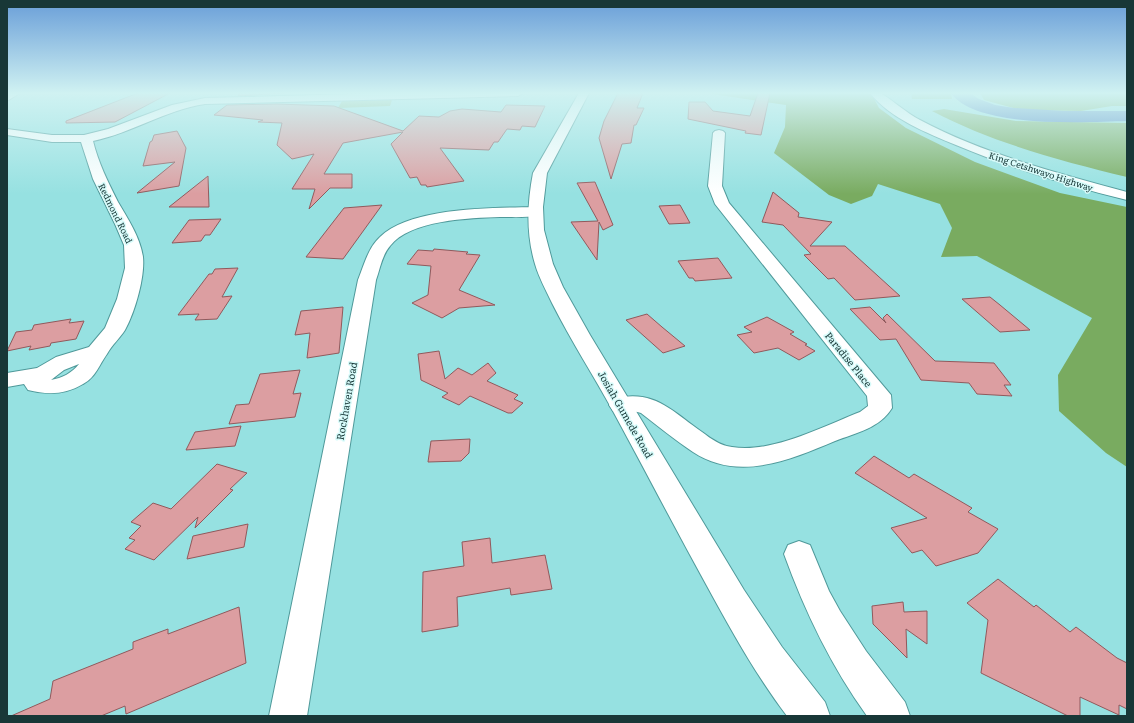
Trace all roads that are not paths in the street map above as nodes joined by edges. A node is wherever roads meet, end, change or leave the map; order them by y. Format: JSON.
{"nodes":[{"id":1,"x":125,"y":127,"type":"edge"},
{"id":2,"x":565,"y":127,"type":"edge"},
{"id":3,"x":926,"y":127,"type":"edge"},
{"id":4,"x":950,"y":127,"type":"edge"},
{"id":5,"x":7,"y":132,"type":"edge"},
{"id":6,"x":719,"y":133,"type":"dead end"},
{"id":7,"x":86,"y":138,"type":"junction"},
{"id":8,"x":1127,"y":186,"type":"edge"},
{"id":9,"x":1127,"y":196,"type":"edge"},
{"id":10,"x":534,"y":212,"type":"junction"},
{"id":11,"x":7,"y":380,"type":"edge"},
{"id":12,"x":621,"y":405,"type":"junction"},
{"id":13,"x":799,"y":554,"type":"dead end"},
{"id":14,"x":288,"y":716,"type":"edge"},
{"id":15,"x":811,"y":716,"type":"edge"},
{"id":16,"x":891,"y":716,"type":"edge"}],
"edges":[{"from":1,"to":7,"type":"main road"},
{"from":2,"to":10,"type":"main road","name":"Josiah Gumede Road"},
{"from":3,"to":9,"type":"main road","name":"King Cetshwayo Highway"},
{"from":4,"to":8,"type":"main road","name":"King Cetshwayo Highway"},
{"from":5,"to":7,"type":"main road"},
{"from":6,"to":12,"type":"main road","name":"Paradise Place"},
{"from":7,"to":11,"type":"main road","name":"Redmond Road"},
{"from":10,"to":12,"type":"main road","name":"Josiah Gumede Road"},
{"from":10,"to":14,"type":"main road","name":"Rockhaven Road"},
{"from":12,"to":15,"type":"main road","name":"Josiah Gumede Road"},
{"from":13,"to":16,"type":"main road"}]}
